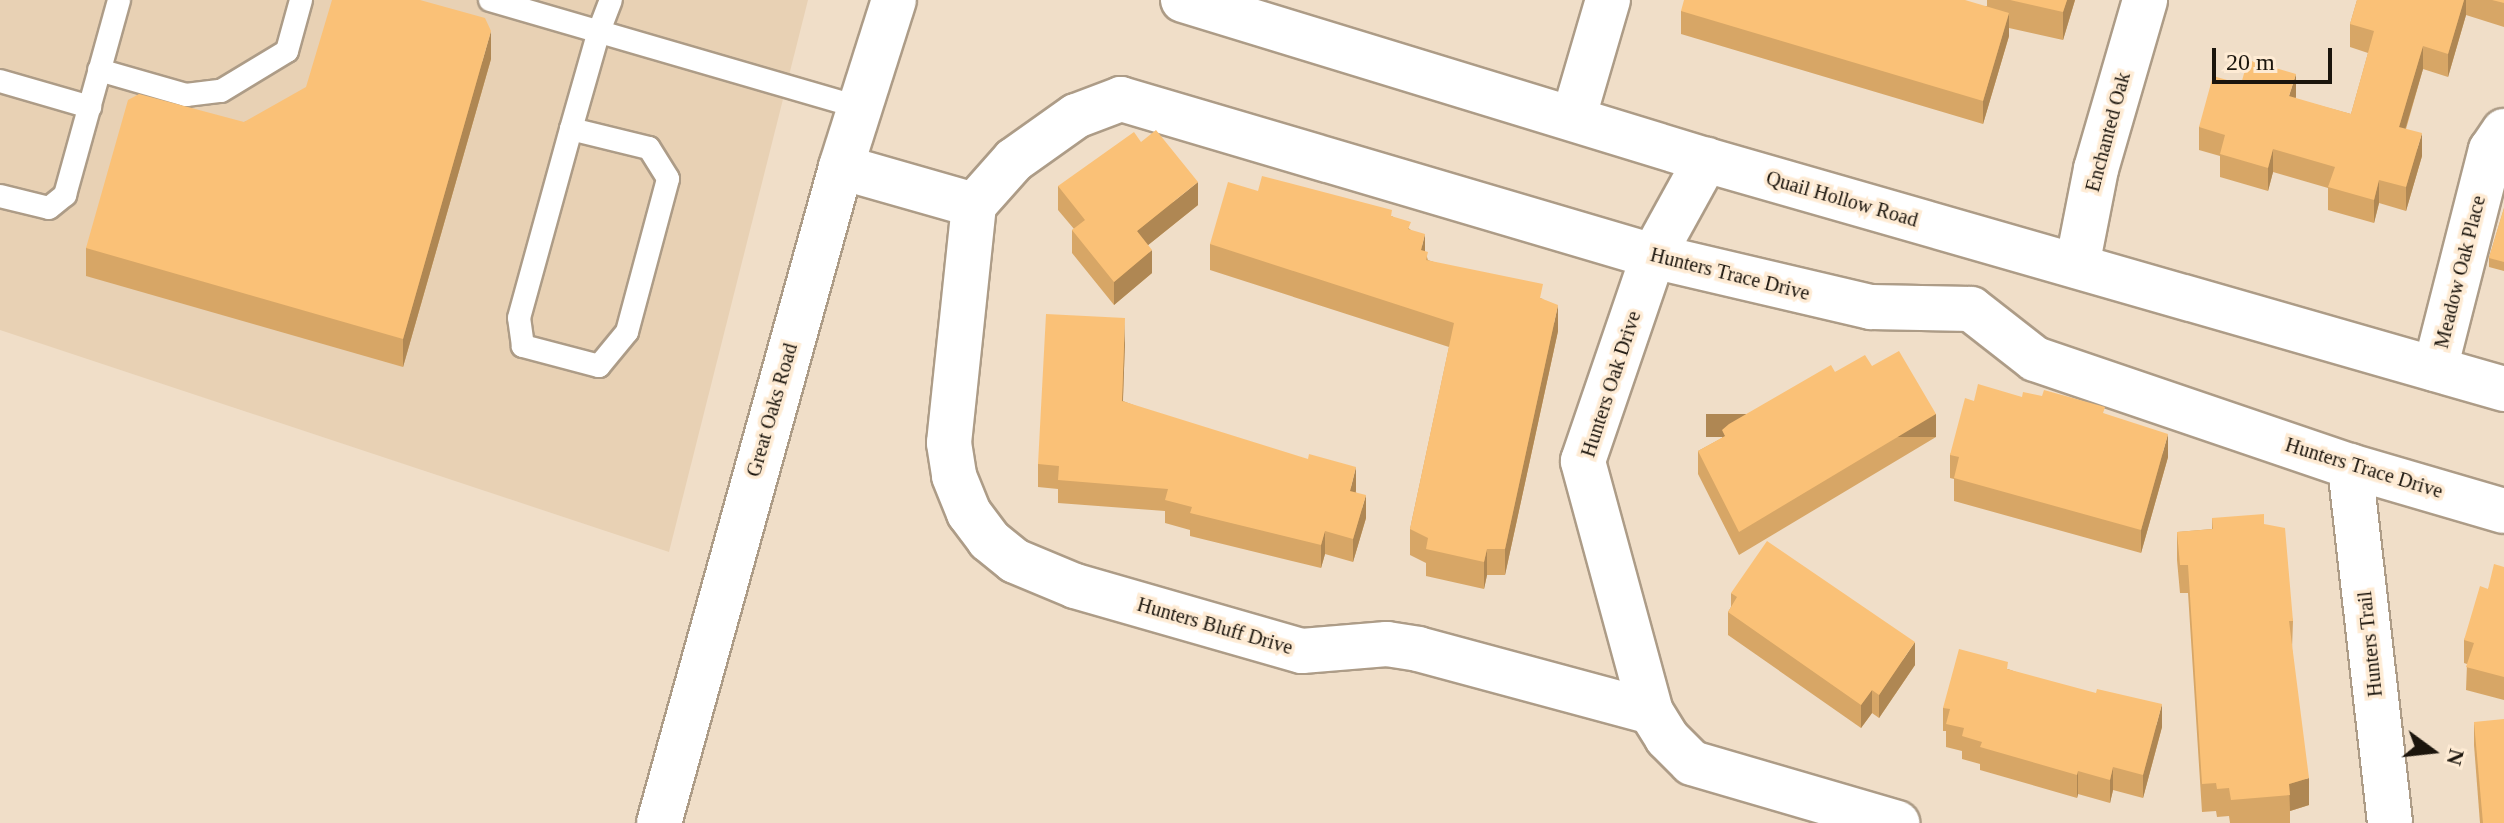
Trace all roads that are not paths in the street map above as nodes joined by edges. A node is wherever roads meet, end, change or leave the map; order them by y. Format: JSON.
{"nodes":[{"id":1,"x":119,"y":0,"type":"edge"},
{"id":2,"x":301,"y":0,"type":"edge"},
{"id":3,"x":490,"y":0,"type":"edge"},
{"id":4,"x":611,"y":0,"type":"edge"},
{"id":5,"x":894,"y":0,"type":"edge"},
{"id":6,"x":1183,"y":0,"type":"edge"},
{"id":7,"x":1608,"y":0,"type":"edge"},
{"id":8,"x":2145,"y":0,"type":"edge"},
{"id":9,"x":599,"y":31,"type":"junction"},
{"id":10,"x":99,"y":70,"type":"junction"},
{"id":11,"x":0,"y":81,"type":"edge"},
{"id":12,"x":90,"y":107,"type":"junction"},
{"id":13,"x":859,"y":107,"type":"junction"},
{"id":14,"x":1574,"y":116,"type":"junction"},
{"id":15,"x":571,"y":129,"type":"junction"},
{"id":16,"x":2504,"y":131,"type":"edge"},
{"id":17,"x":1706,"y":160,"type":"junction"},
{"id":18,"x":841,"y":167,"type":"junction"},
{"id":19,"x":0,"y":196,"type":"edge"},
{"id":20,"x":974,"y":205,"type":"junction"},
{"id":21,"x":1653,"y":256,"type":"junction"},
{"id":22,"x":2077,"y":266,"type":"junction"},
{"id":23,"x":2435,"y":369,"type":"junction"},
{"id":24,"x":2504,"y":389,"type":"edge"},
{"id":25,"x":2350,"y":466,"type":"junction"},
{"id":26,"x":2504,"y":511,"type":"edge"},
{"id":27,"x":1651,"y":712,"type":"junction"},
{"id":28,"x":659,"y":823,"type":"edge"},
{"id":29,"x":1897,"y":823,"type":"edge"},
{"id":30,"x":2390,"y":823,"type":"edge"}],
"edges":[{"from":1,"to":10,"type":"lane"},
{"from":2,"to":10,"type":"lane"},
{"from":3,"to":9,"type":"lane"},
{"from":4,"to":9,"type":"lane"},
{"from":5,"to":13,"type":"street","name":"Great Oaks Road"},
{"from":6,"to":14,"type":"street","name":"Quail Hollow Road"},
{"from":7,"to":14,"type":"street"},
{"from":8,"to":22,"type":"street","name":"Enchanted Oak"},
{"from":9,"to":13,"type":"lane"},
{"from":9,"to":15,"type":"lane"},
{"from":10,"to":12,"type":"lane"},
{"from":11,"to":12,"type":"lane"},
{"from":12,"to":19,"type":"lane"},
{"from":13,"to":18,"type":"street","name":"Great Oaks Road"},
{"from":14,"to":17,"type":"street","name":"Quail Hollow Road"},
{"from":15,"to":15,"type":"lane"},
{"from":16,"to":23,"type":"street","name":"Meadow Oak Place"},
{"from":17,"to":21,"type":"street","name":"Hunters Oak Drive"},
{"from":17,"to":22,"type":"street","name":"Quail Hollow Road"},
{"from":18,"to":20,"type":"street"},
{"from":18,"to":28,"type":"street","name":"Great Oaks Road"},
{"from":20,"to":21,"type":"street","name":"Hunters Trace Drive"},
{"from":20,"to":27,"type":"street","name":"Hunters Bluff Drive"},
{"from":21,"to":25,"type":"street","name":"Hunters Trace Drive"},
{"from":21,"to":27,"type":"street","name":"Hunters Oak Drive"},
{"from":22,"to":23,"type":"street","name":"Quail Hollow Road"},
{"from":23,"to":24,"type":"street","name":"Quail Hollow Road"},
{"from":25,"to":26,"type":"street","name":"Hunters Trace Drive"},
{"from":25,"to":30,"type":"street","name":"Hunters Trail"},
{"from":27,"to":29,"type":"street"}]}
